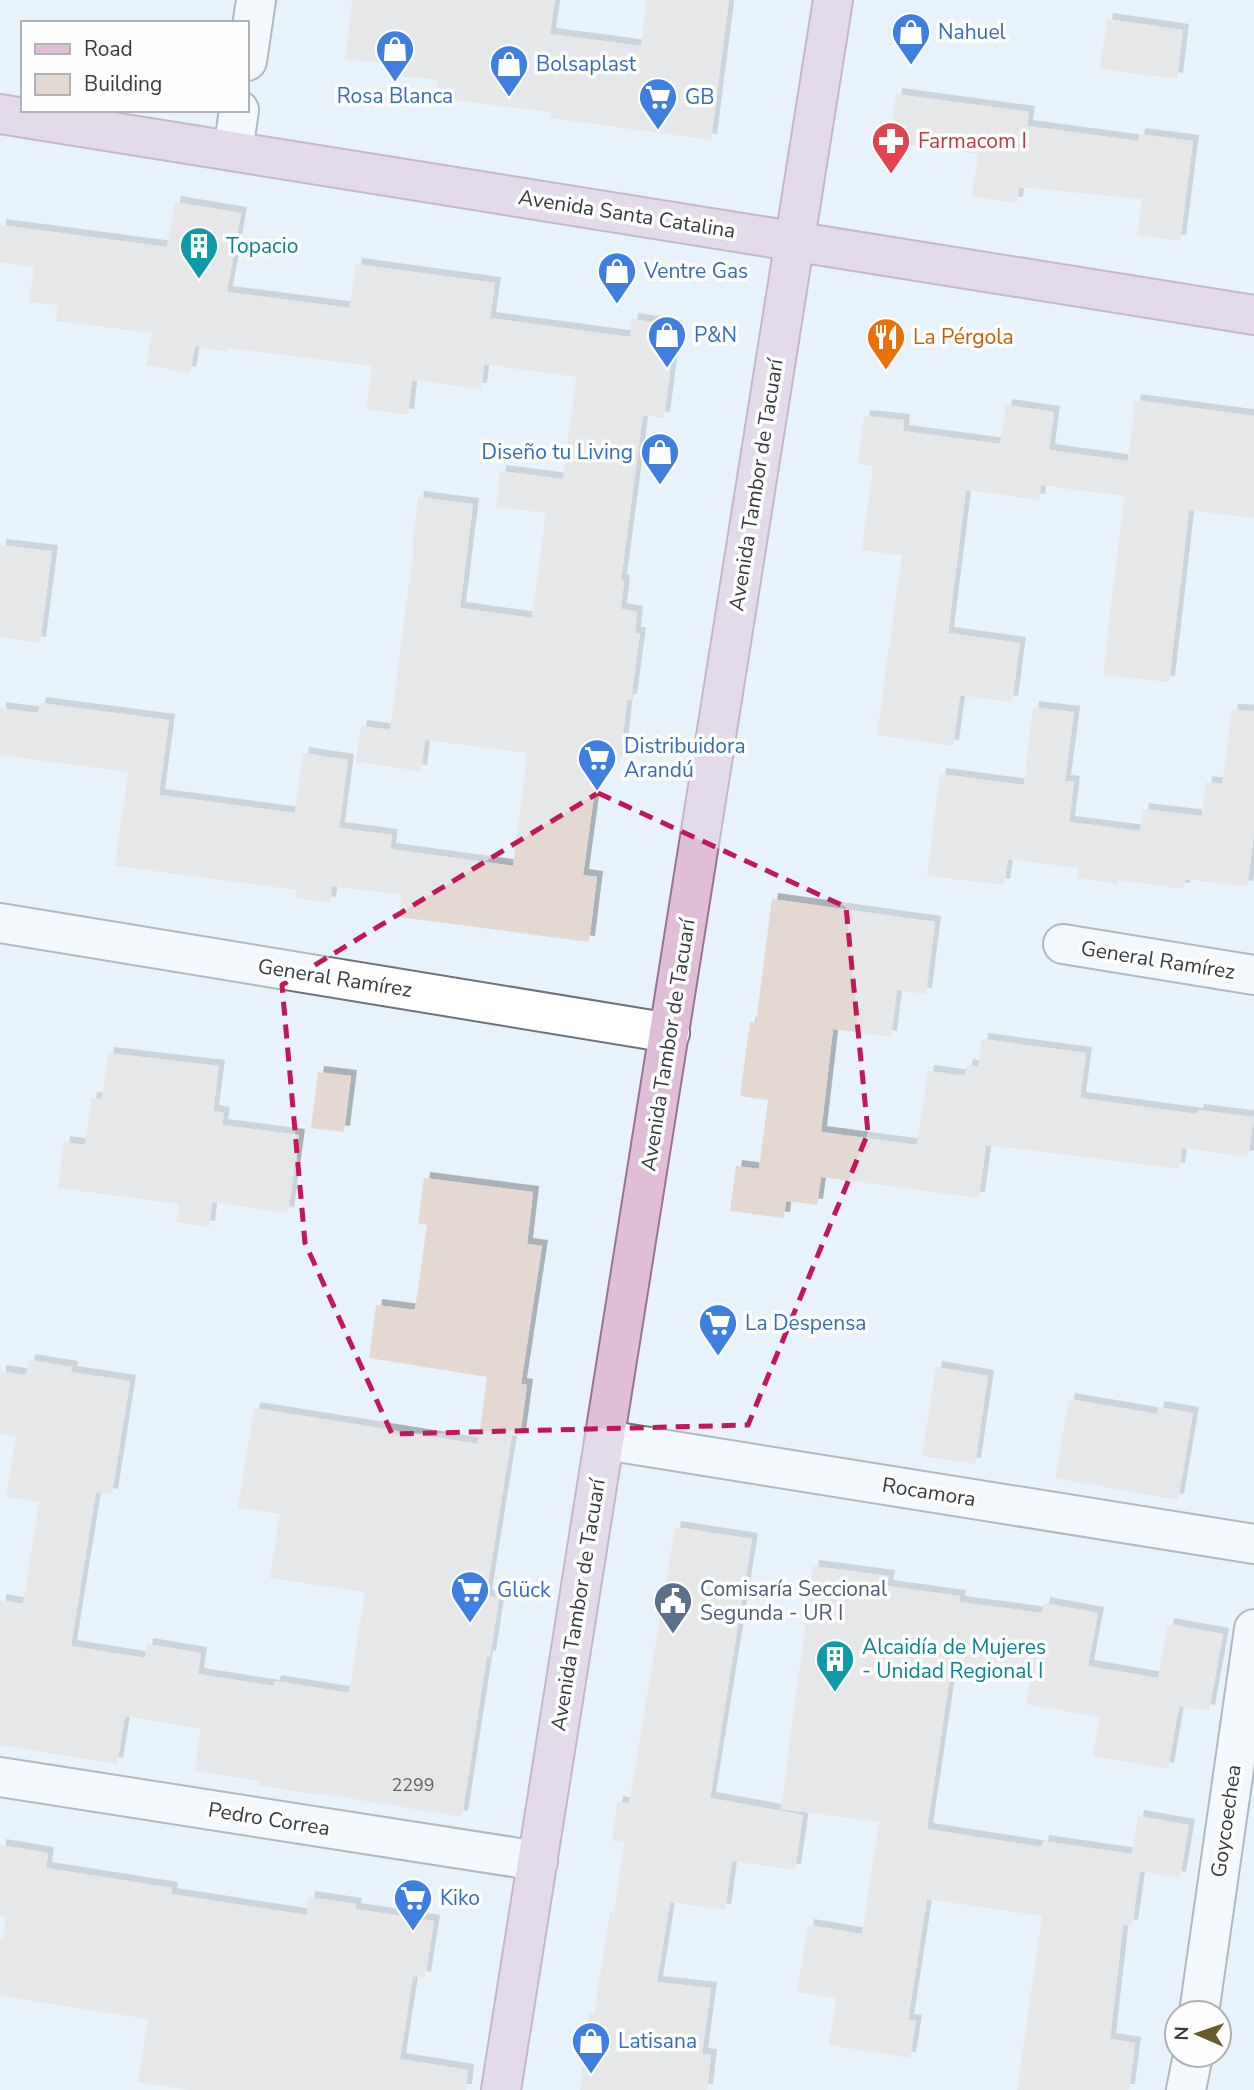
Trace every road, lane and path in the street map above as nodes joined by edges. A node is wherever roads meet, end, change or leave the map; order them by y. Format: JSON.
{"nodes":[{"id":1,"x":256,"y":0,"type":"edge"},
{"id":2,"x":833,"y":0,"type":"edge"},
{"id":3,"x":248,"y":54,"type":"edge"},
{"id":4,"x":239,"y":112,"type":"edge"},
{"id":5,"x":0,"y":114,"type":"edge"},
{"id":6,"x":233,"y":151,"type":"junction"},
{"id":7,"x":794,"y":241,"type":"junction"},
{"id":8,"x":1254,"y":314,"type":"edge"},
{"id":9,"x":0,"y":923,"type":"edge"},
{"id":10,"x":1063,"y":944,"type":"dead end"},
{"id":11,"x":1254,"y":975,"type":"edge"},
{"id":12,"x":670,"y":1033,"type":"junction"},
{"id":13,"x":605,"y":1440,"type":"junction"},
{"id":14,"x":1254,"y":1544,"type":"edge"},
{"id":15,"x":1254,"y":1629,"type":"edge"},
{"id":16,"x":0,"y":1777,"type":"edge"},
{"id":17,"x":538,"y":1861,"type":"junction"},
{"id":18,"x":1201,"y":1999,"type":"edge"},
{"id":19,"x":1190,"y":2069,"type":"edge"},
{"id":20,"x":501,"y":2090,"type":"edge"},
{"id":21,"x":1186,"y":2090,"type":"edge"}],
"edges":[{"from":1,"to":3,"type":"street"},
{"from":2,"to":7,"type":"main road","name":"Avenida Tambor de Tacuarí"},
{"from":4,"to":6,"type":"street"},
{"from":5,"to":6,"type":"main road","name":"Avenida Santa Catalina"},
{"from":6,"to":7,"type":"main road","name":"Avenida Santa Catalina"},
{"from":7,"to":8,"type":"main road","name":"Avenida Santa Catalina"},
{"from":7,"to":12,"type":"main road","name":"Avenida Tambor de Tacuarí"},
{"from":9,"to":12,"type":"street","name":"General Ramírez"},
{"from":10,"to":11,"type":"street","name":"General Ramírez"},
{"from":12,"to":13,"type":"main road","name":"Avenida Tambor de Tacuarí"},
{"from":13,"to":14,"type":"street","name":"Rocamora"},
{"from":13,"to":17,"type":"main road","name":"Avenida Tambor de Tacuarí"},
{"from":15,"to":18,"type":"street","name":"Goycoechea"},
{"from":16,"to":17,"type":"street","name":"Pedro Correa"},
{"from":17,"to":20,"type":"main road","name":"Avenida Tambor de Tacuarí"},
{"from":19,"to":21,"type":"street"}]}
